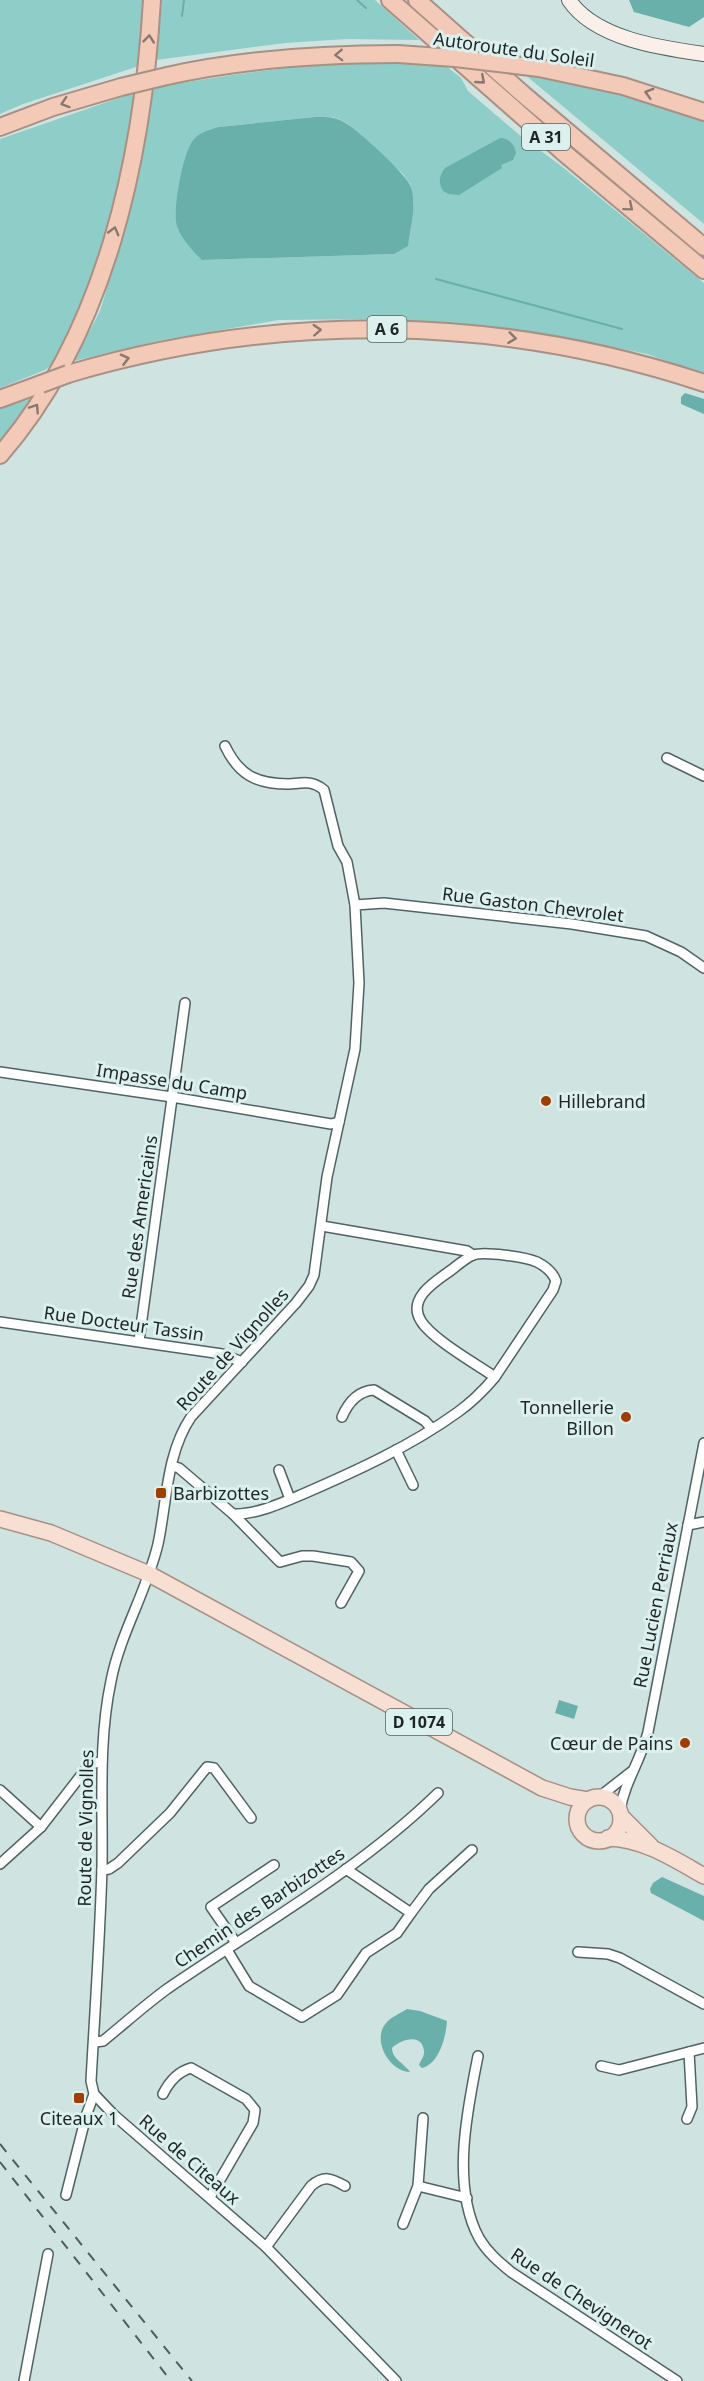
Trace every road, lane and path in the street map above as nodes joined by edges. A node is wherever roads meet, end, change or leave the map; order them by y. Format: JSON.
{"nodes":[{"id":1,"x":152,"y":0,"type":"edge"},
{"id":2,"x":390,"y":0,"type":"edge"},
{"id":3,"x":417,"y":0,"type":"edge"},
{"id":4,"x":569,"y":0,"type":"edge"},
{"id":5,"x":704,"y":54,"type":"edge"},
{"id":6,"x":704,"y":112,"type":"edge"},
{"id":7,"x":0,"y":127,"type":"edge"},
{"id":8,"x":704,"y":247,"type":"edge"},
{"id":9,"x":704,"y":270,"type":"edge"},
{"id":10,"x":704,"y":383,"type":"edge"},
{"id":11,"x":0,"y":399,"type":"edge"},
{"id":12,"x":0,"y":455,"type":"edge"},
{"id":13,"x":225,"y":746,"type":"dead end"},
{"id":14,"x":667,"y":758,"type":"dead end"},
{"id":15,"x":704,"y":776,"type":"edge"},
{"id":16,"x":356,"y":908,"type":"junction"},
{"id":17,"x":704,"y":968,"type":"edge"},
{"id":18,"x":185,"y":1003,"type":"dead end"},
{"id":19,"x":0,"y":1072,"type":"edge"},
{"id":20,"x":172,"y":1097,"type":"junction"},
{"id":21,"x":339,"y":1122,"type":"junction"},
{"id":22,"x":322,"y":1226,"type":"junction"},
{"id":23,"x":472,"y":1256,"type":"junction"},
{"id":24,"x":0,"y":1322,"type":"edge"},
{"id":25,"x":139,"y":1341,"type":"junction"},
{"id":26,"x":242,"y":1362,"type":"junction"},
{"id":27,"x":495,"y":1377,"type":"junction"},
{"id":28,"x":342,"y":1417,"type":"dead end"},
{"id":29,"x":432,"y":1429,"type":"junction"},
{"id":30,"x":704,"y":1445,"type":"edge"},
{"id":31,"x":396,"y":1450,"type":"junction"},
{"id":32,"x":172,"y":1466,"type":"junction"},
{"id":33,"x":279,"y":1470,"type":"dead end"},
{"id":34,"x":413,"y":1485,"type":"dead end"},
{"id":35,"x":290,"y":1499,"type":"junction"},
{"id":36,"x":233,"y":1514,"type":"junction"},
{"id":37,"x":0,"y":1521,"type":"edge"},
{"id":38,"x":704,"y":1522,"type":"edge"},
{"id":39,"x":688,"y":1525,"type":"junction"},
{"id":40,"x":148,"y":1579,"type":"junction"},
{"id":41,"x":341,"y":1603,"type":"dead end"},
{"id":42,"x":102,"y":1761,"type":"junction"},
{"id":43,"x":633,"y":1771,"type":"junction"},
{"id":44,"x":542,"y":1788,"type":"junction"},
{"id":45,"x":0,"y":1791,"type":"edge"},
{"id":46,"x":438,"y":1793,"type":"dead end"},
{"id":47,"x":594,"y":1798,"type":"junction"},
{"id":48,"x":620,"y":1814,"type":"junction"},
{"id":49,"x":251,"y":1818,"type":"dead end"},
{"id":50,"x":578,"y":1821,"type":"junction"},
{"id":51,"x":40,"y":1827,"type":"junction"},
{"id":52,"x":609,"y":1838,"type":"junction"},
{"id":53,"x":653,"y":1848,"type":"junction"},
{"id":54,"x":472,"y":1851,"type":"dead end"},
{"id":55,"x":0,"y":1864,"type":"edge"},
{"id":56,"x":274,"y":1865,"type":"dead end"},
{"id":57,"x":346,"y":1869,"type":"junction"},
{"id":58,"x":102,"y":1870,"type":"junction"},
{"id":59,"x":704,"y":1875,"type":"edge"},
{"id":60,"x":411,"y":1913,"type":"junction"},
{"id":61,"x":236,"y":1943,"type":"junction"},
{"id":62,"x":227,"y":1950,"type":"junction"},
{"id":63,"x":578,"y":1952,"type":"dead end"},
{"id":64,"x":704,"y":2004,"type":"edge"},
{"id":65,"x":95,"y":2042,"type":"junction"},
{"id":66,"x":704,"y":2048,"type":"edge"},
{"id":67,"x":689,"y":2052,"type":"junction"},
{"id":68,"x":478,"y":2056,"type":"dead end"},
{"id":69,"x":601,"y":2066,"type":"dead end"},
{"id":70,"x":94,"y":2094,"type":"junction"},
{"id":71,"x":164,"y":2094,"type":"dead end"},
{"id":72,"x":423,"y":2118,"type":"dead end"},
{"id":73,"x":687,"y":2119,"type":"dead end"},
{"id":74,"x":345,"y":2186,"type":"dead end"},
{"id":75,"x":418,"y":2186,"type":"junction"},
{"id":76,"x":66,"y":2195,"type":"dead end"},
{"id":77,"x":210,"y":2198,"type":"junction"},
{"id":78,"x":467,"y":2198,"type":"junction"},
{"id":79,"x":402,"y":2224,"type":"dead end"},
{"id":80,"x":266,"y":2247,"type":"junction"},
{"id":81,"x":48,"y":2254,"type":"dead end"},
{"id":82,"x":24,"y":2381,"type":"edge"},
{"id":83,"x":396,"y":2381,"type":"edge"},
{"id":84,"x":677,"y":2381,"type":"edge"}],
"edges":[{"from":12,"to":1,"type":"highway","one_way":true},
{"from":2,"to":9,"type":"highway","number":"A 31","one_way":true},
{"from":3,"to":8,"type":"highway","number":"A 31"},
{"from":4,"to":5,"type":"street"},
{"from":6,"to":7,"type":"highway","name":"Autoroute du Soleil","one_way":true,"bridge":true},
{"from":11,"to":10,"type":"highway","number":"A 6","one_way":true,"bridge":true},
{"from":13,"to":16,"type":"street","name":"Route de Vignolles"},
{"from":14,"to":15,"type":"street"},
{"from":16,"to":17,"type":"street","name":"Rue Gaston Chevrolet"},
{"from":16,"to":21,"type":"street","name":"Route de Vignolles"},
{"from":18,"to":20,"type":"street","name":"Rue des Americains"},
{"from":19,"to":20,"type":"street","name":"Impasse du Camp"},
{"from":20,"to":21,"type":"street","name":"Impasse du Camp"},
{"from":20,"to":25,"type":"street","name":"Rue des Americains"},
{"from":21,"to":22,"type":"street","name":"Route de Vignolles"},
{"from":22,"to":23,"type":"street"},
{"from":22,"to":26,"type":"street","name":"Route de Vignolles"},
{"from":23,"to":27,"type":"street"},
{"from":23,"to":27,"type":"street"},
{"from":24,"to":25,"type":"street","name":"Rue Docteur Tassin"},
{"from":25,"to":26,"type":"street","name":"Rue Docteur Tassin"},
{"from":26,"to":32,"type":"street","name":"Route de Vignolles"},
{"from":27,"to":29,"type":"street"},
{"from":28,"to":29,"type":"street"},
{"from":29,"to":31,"type":"street"},
{"from":30,"to":39,"type":"street","name":"Rue Lucien Perriaux"},
{"from":31,"to":34,"type":"street"},
{"from":31,"to":35,"type":"street"},
{"from":32,"to":36,"type":"street"},
{"from":32,"to":40,"type":"street","name":"Route de Vignolles"},
{"from":33,"to":35,"type":"street"},
{"from":35,"to":36,"type":"street"},
{"from":36,"to":41,"type":"street"},
{"from":37,"to":40,"type":"main road","number":"D 1074"},
{"from":38,"to":39,"type":"street"},
{"from":39,"to":43,"type":"street","name":"Rue Lucien Perriaux"},
{"from":40,"to":42,"type":"street","name":"Route de Vignolles"},
{"from":40,"to":44,"type":"main road","number":"D 1074"},
{"from":42,"to":51,"type":"street"},
{"from":42,"to":58,"type":"street","name":"Route de Vignolles"},
{"from":43,"to":47,"type":"street","name":"Rue Lucien Perriaux"},
{"from":43,"to":48,"type":"street","name":"Rue Lucien Perriaux"},
{"from":44,"to":47,"type":"main road","number":"D 1074"},
{"from":44,"to":50,"type":"main road","number":"D 1074"},
{"from":45,"to":51,"type":"street"},
{"from":46,"to":57,"type":"street","name":"Chemin des Barbizottes"},
{"from":47,"to":48,"type":"main road"},
{"from":47,"to":50,"type":"main road"},
{"from":48,"to":52,"type":"main road"},
{"from":48,"to":53,"type":"main road"},
{"from":49,"to":58,"type":"street"},
{"from":50,"to":52,"type":"main road"},
{"from":51,"to":55,"type":"street"},
{"from":52,"to":53,"type":"main road"},
{"from":53,"to":59,"type":"main road"},
{"from":54,"to":60,"type":"street"},
{"from":56,"to":61,"type":"street"},
{"from":57,"to":60,"type":"street"},
{"from":57,"to":61,"type":"street","name":"Chemin des Barbizottes"},
{"from":58,"to":65,"type":"street","name":"Route de Vignolles"},
{"from":60,"to":62,"type":"street"},
{"from":61,"to":62,"type":"street","name":"Chemin des Barbizottes"},
{"from":62,"to":65,"type":"street","name":"Chemin des Barbizottes"},
{"from":63,"to":64,"type":"street"},
{"from":65,"to":70,"type":"street","name":"Route de Vignolles"},
{"from":66,"to":67,"type":"street"},
{"from":67,"to":69,"type":"street"},
{"from":67,"to":73,"type":"street"},
{"from":68,"to":78,"type":"street","name":"Rue de Chevignerot"},
{"from":70,"to":76,"type":"street","name":"Route de Vignolles"},
{"from":70,"to":77,"type":"street","name":"Rue de Citeaux"},
{"from":71,"to":77,"type":"street"},
{"from":72,"to":75,"type":"street"},
{"from":74,"to":80,"type":"street"},
{"from":75,"to":78,"type":"street"},
{"from":75,"to":79,"type":"street"},
{"from":77,"to":80,"type":"street","name":"Rue de Citeaux"},
{"from":78,"to":84,"type":"street","name":"Rue de Chevignerot"},
{"from":80,"to":83,"type":"street","name":"Rue de Citeaux"},
{"from":81,"to":82,"type":"street"}]}
